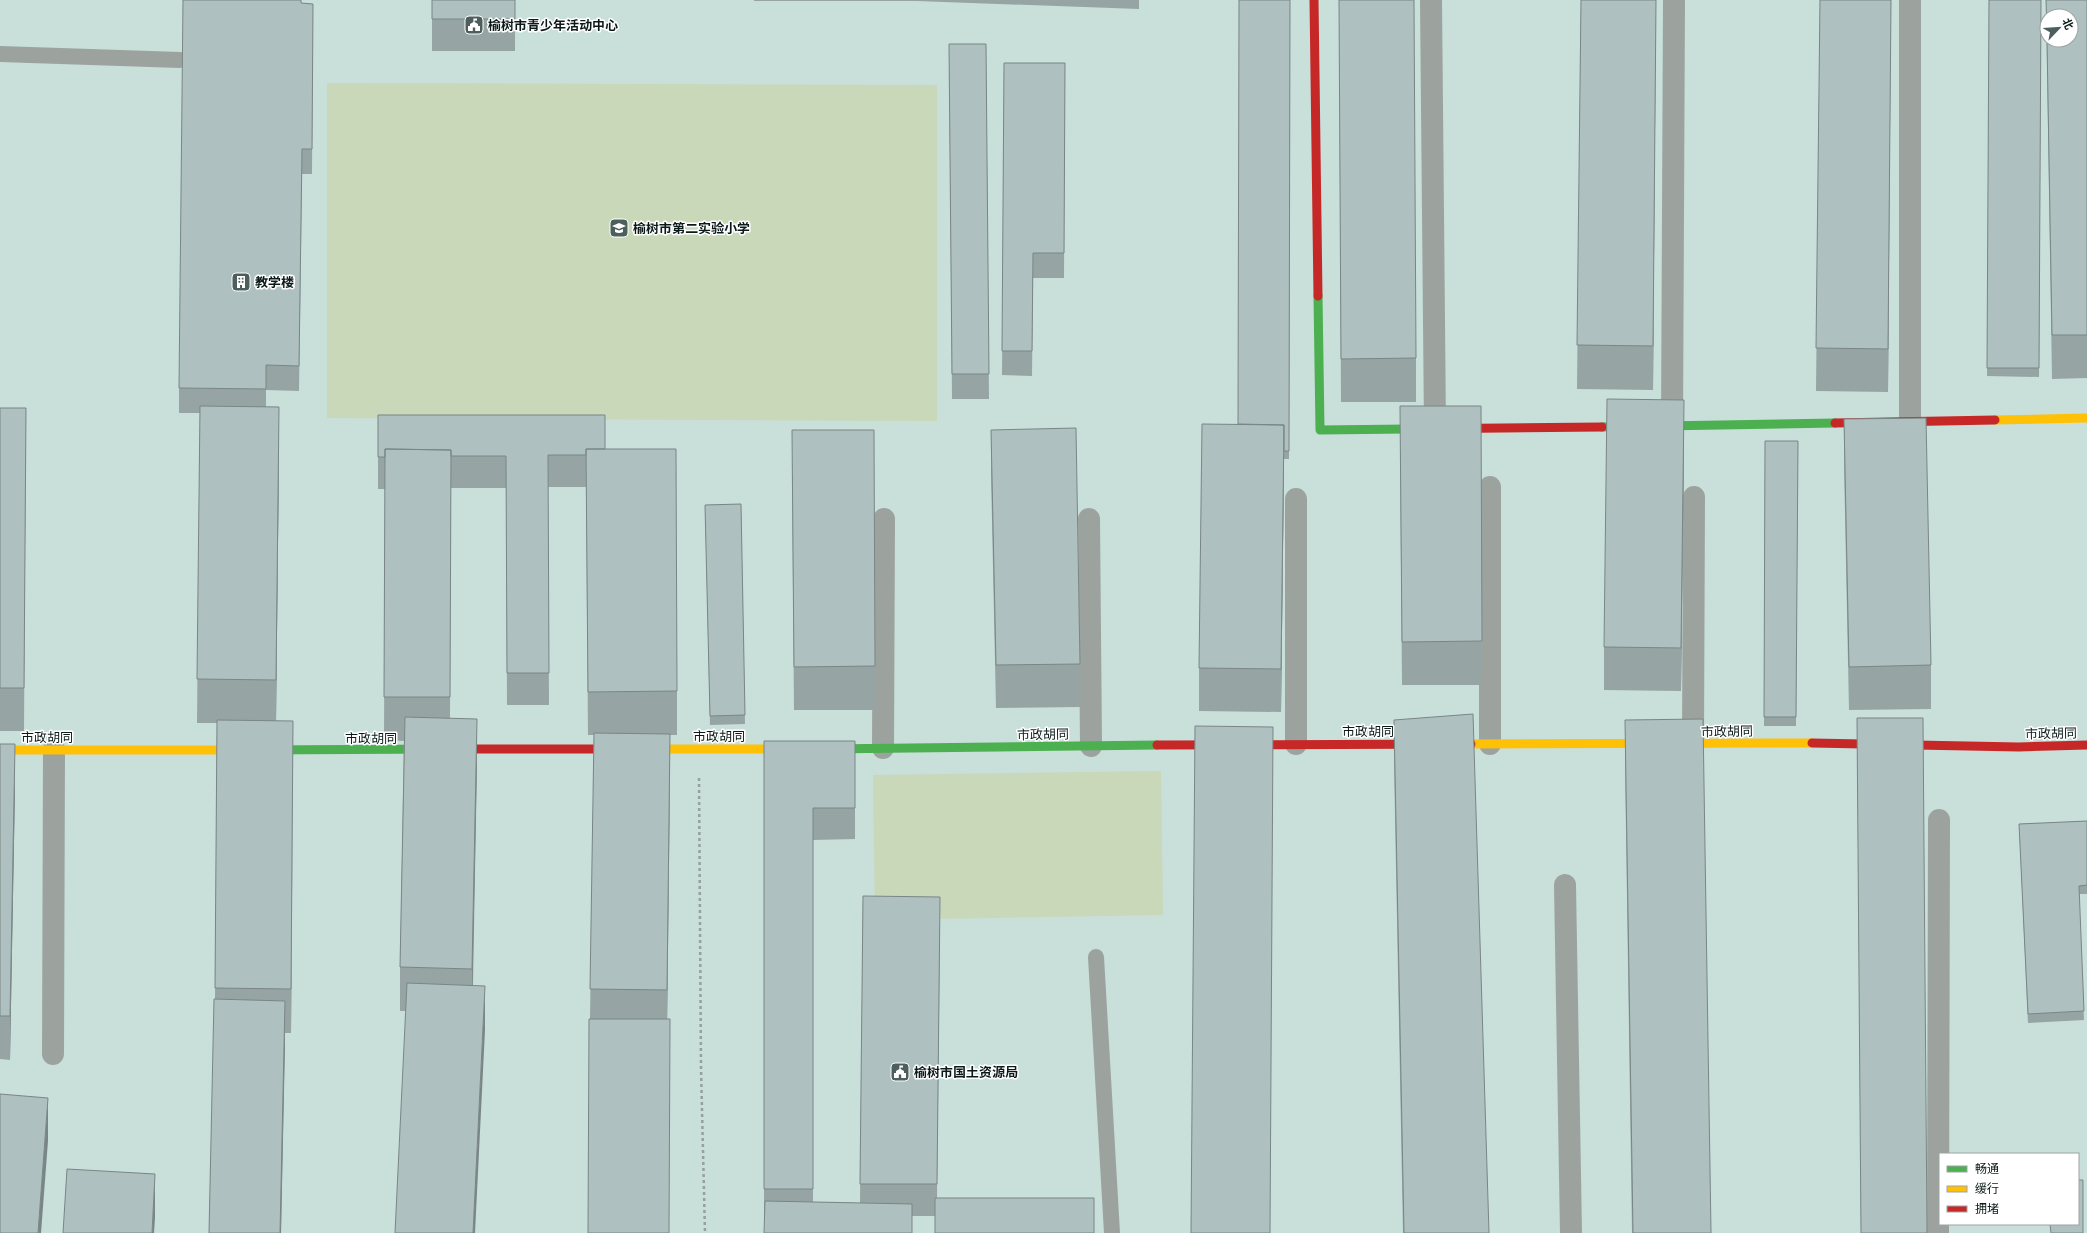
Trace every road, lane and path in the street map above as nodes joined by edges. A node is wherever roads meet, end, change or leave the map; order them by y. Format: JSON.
{"nodes":[{"id":1,"x":1314,"y":0,"type":"edge"},
{"id":2,"x":1431,"y":0,"type":"edge"},
{"id":3,"x":1674,"y":0,"type":"edge"},
{"id":4,"x":1910,"y":0,"type":"edge"},
{"id":5,"x":0,"y":54,"type":"edge"},
{"id":6,"x":180,"y":60,"type":"dead end"},
{"id":7,"x":2087,"y":418,"type":"edge"},
{"id":8,"x":1910,"y":421,"type":"junction"},
{"id":9,"x":1672,"y":426,"type":"junction"},
{"id":10,"x":1435,"y":428,"type":"junction"},
{"id":11,"x":1490,"y":487,"type":"dead end"},
{"id":12,"x":1694,"y":497,"type":"dead end"},
{"id":13,"x":1296,"y":499,"type":"dead end"},
{"id":14,"x":884,"y":519,"type":"dead end"},
{"id":15,"x":1089,"y":519,"type":"dead end"},
{"id":16,"x":1296,"y":744,"type":"junction"},
{"id":17,"x":1490,"y":744,"type":"junction"},
{"id":18,"x":1693,"y":744,"type":"junction"},
{"id":19,"x":2087,"y":745,"type":"edge"},
{"id":20,"x":1091,"y":746,"type":"junction"},
{"id":21,"x":883,"y":748,"type":"junction"},
{"id":22,"x":699,"y":749,"type":"junction"},
{"id":23,"x":0,"y":750,"type":"edge"},
{"id":24,"x":54,"y":750,"type":"junction"},
{"id":25,"x":1939,"y":820,"type":"dead end"},
{"id":26,"x":1565,"y":885,"type":"dead end"},
{"id":27,"x":1096,"y":957,"type":"dead end"},
{"id":28,"x":53,"y":1054,"type":"dead end"},
{"id":29,"x":706,"y":1233,"type":"edge"},
{"id":30,"x":1112,"y":1233,"type":"edge"},
{"id":31,"x":1571,"y":1233,"type":"edge"},
{"id":32,"x":1938,"y":1233,"type":"edge"}],
"edges":[{"from":1,"to":10,"type":"street"},
{"from":2,"to":10,"type":"street"},
{"from":3,"to":9,"type":"street"},
{"from":4,"to":8,"type":"street"},
{"from":5,"to":6,"type":"lane"},
{"from":7,"to":8,"type":"street"},
{"from":8,"to":9,"type":"street"},
{"from":9,"to":10,"type":"street"},
{"from":11,"to":17,"type":"street"},
{"from":12,"to":18,"type":"street"},
{"from":13,"to":16,"type":"street"},
{"from":14,"to":21,"type":"street"},
{"from":15,"to":20,"type":"street"},
{"from":16,"to":17,"type":"street","name":"市政胡同"},
{"from":16,"to":20,"type":"street","name":"市政胡同"},
{"from":17,"to":18,"type":"street","name":"市政胡同"},
{"from":18,"to":19,"type":"street","name":"市政胡同"},
{"from":20,"to":21,"type":"street","name":"市政胡同"},
{"from":21,"to":22,"type":"street","name":"市政胡同"},
{"from":22,"to":24,"type":"street","name":"市政胡同"},
{"from":22,"to":29,"type":"path"},
{"from":23,"to":24,"type":"street","name":"市政胡同"},
{"from":24,"to":28,"type":"street"},
{"from":25,"to":32,"type":"street"},
{"from":26,"to":31,"type":"street"},
{"from":27,"to":30,"type":"lane"}]}
